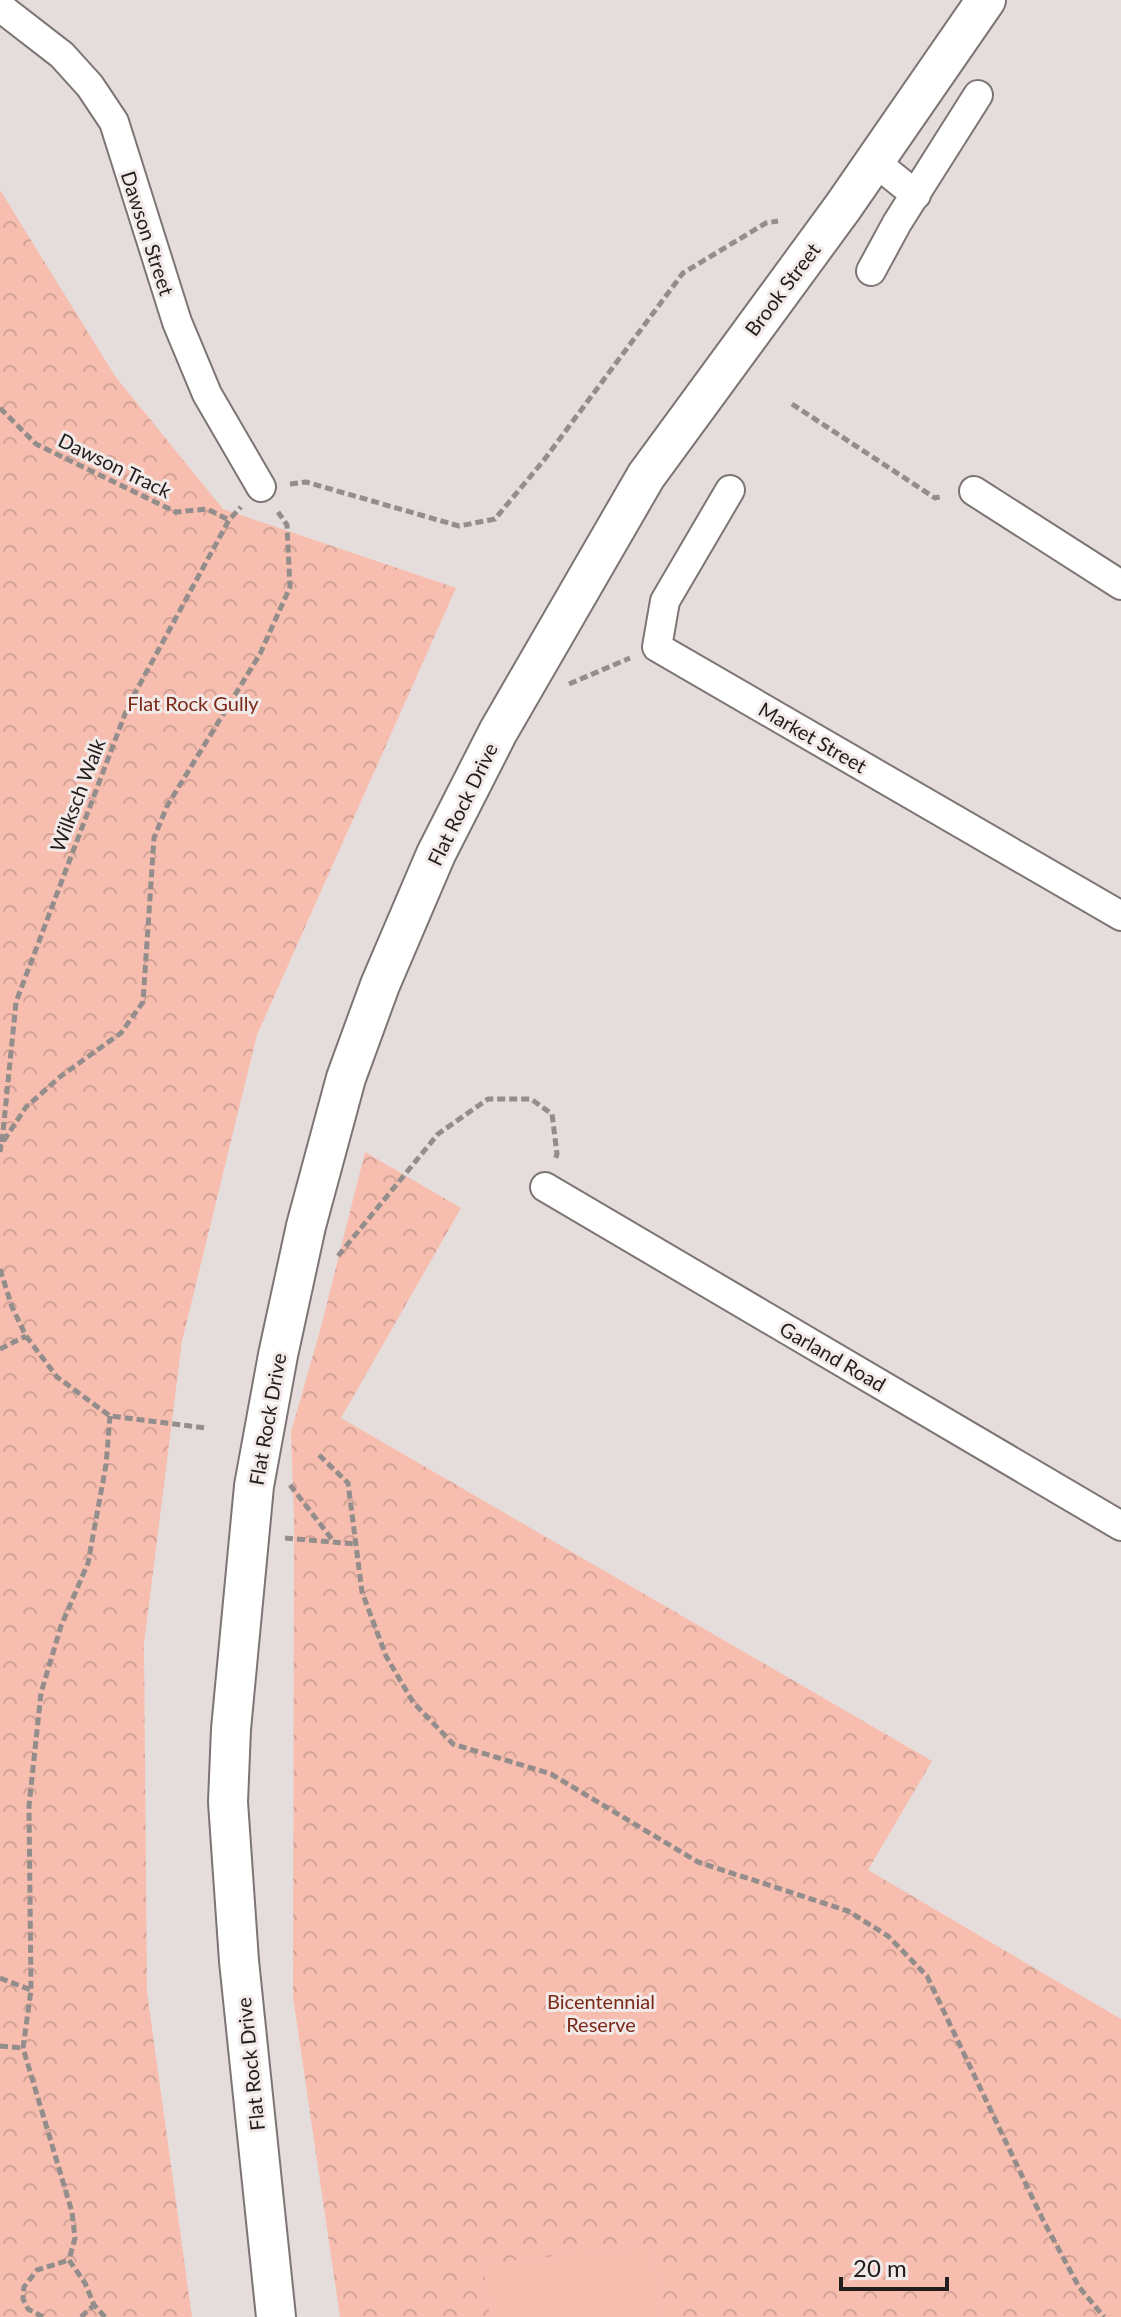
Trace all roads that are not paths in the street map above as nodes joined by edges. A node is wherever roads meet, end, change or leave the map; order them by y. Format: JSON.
{"nodes":[{"id":1,"x":986,"y":0,"type":"edge"},
{"id":2,"x":0,"y":7,"type":"edge"},
{"id":3,"x":978,"y":95,"type":"dead end"},
{"id":4,"x":874,"y":161,"type":"junction"},
{"id":5,"x":916,"y":195,"type":"junction"},
{"id":6,"x":871,"y":271,"type":"dead end"},
{"id":7,"x":261,"y":487,"type":"road end"},
{"id":8,"x":730,"y":490,"type":"dead end"},
{"id":9,"x":974,"y":491,"type":"road end"},
{"id":10,"x":585,"y":581,"type":"joint"},
{"id":11,"x":1121,"y":585,"type":"edge"},
{"id":12,"x":1121,"y":916,"type":"edge"},
{"id":13,"x":545,"y":1187,"type":"road end"},
{"id":14,"x":1121,"y":1526,"type":"edge"},
{"id":15,"x":276,"y":2317,"type":"edge"}],
"edges":[{"from":1,"to":4,"type":"main road","name":"Brook Street"},
{"from":2,"to":7,"type":"street","name":"Dawson Street"},
{"from":3,"to":5,"type":"street"},
{"from":4,"to":5,"type":"street"},
{"from":4,"to":10,"type":"main road","name":"Brook Street"},
{"from":5,"to":6,"type":"street"},
{"from":8,"to":12,"type":"street","name":"Market Street"},
{"from":9,"to":11,"type":"street"},
{"from":10,"to":15,"type":"main road","name":"Flat Rock Drive"},
{"from":13,"to":14,"type":"street","name":"Garland Road"}]}
